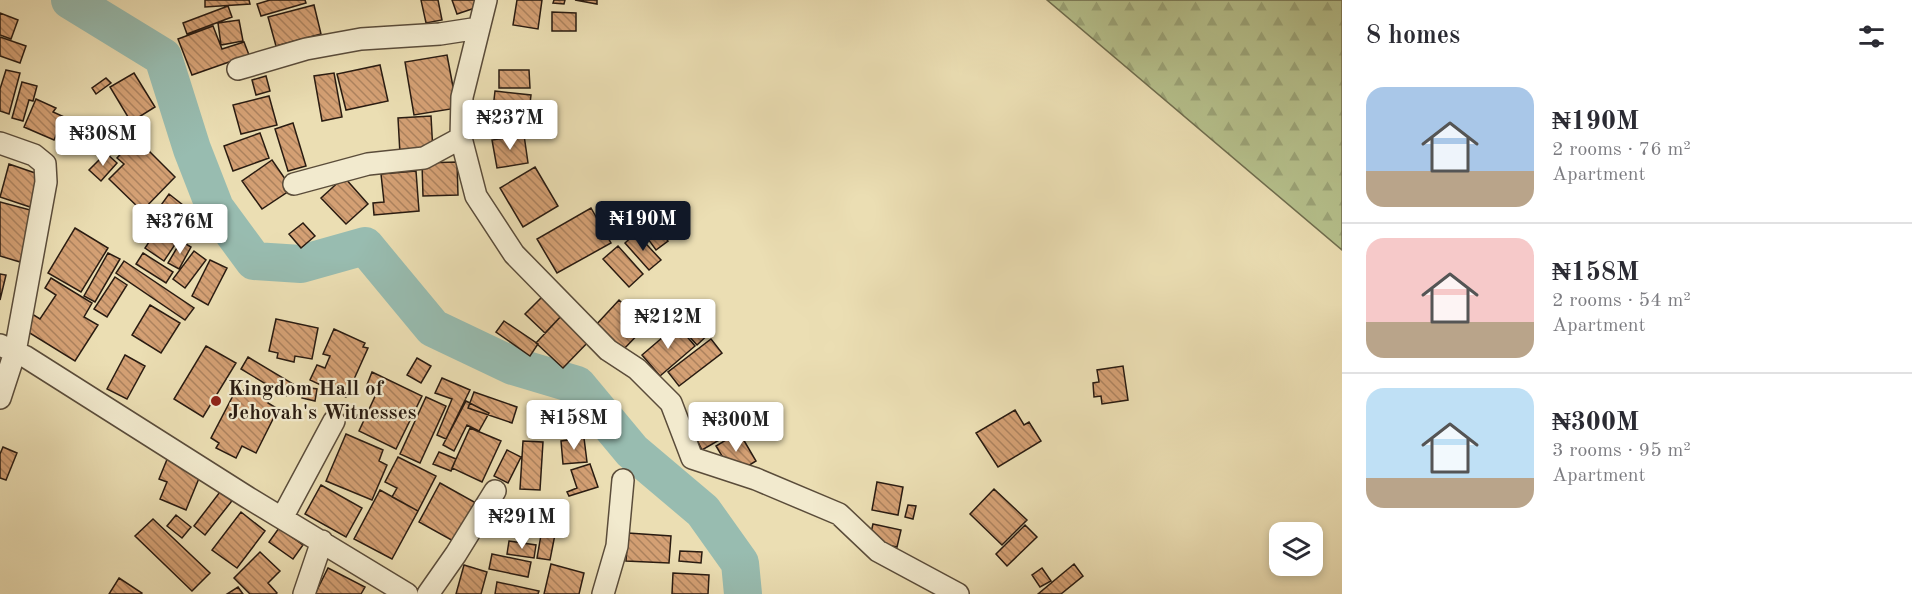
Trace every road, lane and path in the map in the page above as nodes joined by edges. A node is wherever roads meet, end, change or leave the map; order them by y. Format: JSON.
{"nodes":[{"id":1,"x":486,"y":0,"type":"edge"},
{"id":2,"x":479,"y":28,"type":"junction"},
{"id":3,"x":238,"y":69,"type":"dead end"},
{"id":4,"x":461,"y":138,"type":"junction"},
{"id":5,"x":0,"y":143,"type":"edge"},
{"id":6,"x":294,"y":184,"type":"dead end"},
{"id":7,"x":7,"y":348,"type":"edge"},
{"id":8,"x":0,"y":398,"type":"edge"},
{"id":9,"x":334,"y":421,"type":"dead end"},
{"id":10,"x":623,"y":480,"type":"dead end"},
{"id":11,"x":495,"y":491,"type":"dead end"},
{"id":12,"x":282,"y":518,"type":"junction"},
{"id":13,"x":322,"y":541,"type":"junction"},
{"id":14,"x":304,"y":594,"type":"edge"},
{"id":15,"x":407,"y":594,"type":"edge"},
{"id":16,"x":428,"y":594,"type":"edge"},
{"id":17,"x":603,"y":594,"type":"edge"},
{"id":18,"x":958,"y":594,"type":"edge"}],
"edges":[{"from":1,"to":2,"type":"street"},
{"from":2,"to":3,"type":"street"},
{"from":2,"to":4,"type":"street"},
{"from":4,"to":6,"type":"street"},
{"from":4,"to":18,"type":"street"},
{"from":5,"to":7,"type":"street"},
{"from":7,"to":8,"type":"street"},
{"from":7,"to":12,"type":"street"},
{"from":9,"to":12,"type":"street"},
{"from":10,"to":17,"type":"street"},
{"from":11,"to":16,"type":"street"},
{"from":12,"to":13,"type":"street"},
{"from":13,"to":14,"type":"street"},
{"from":13,"to":15,"type":"street"}]}
